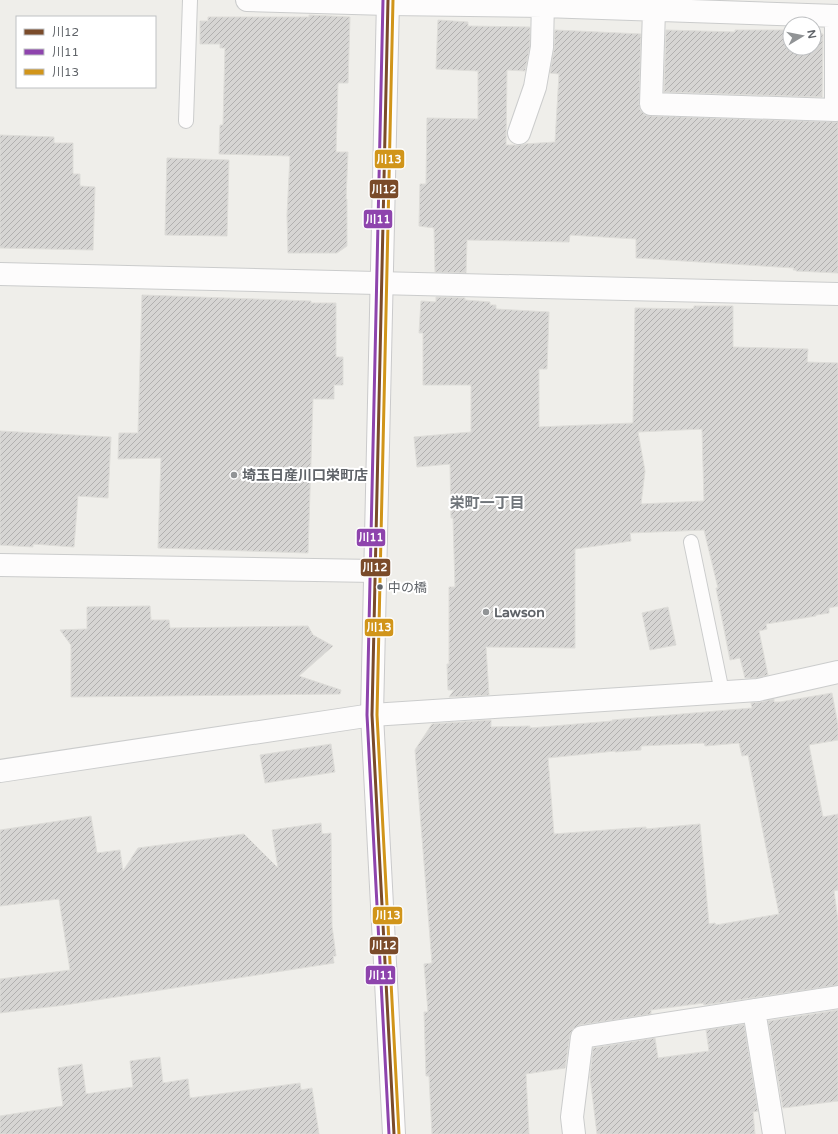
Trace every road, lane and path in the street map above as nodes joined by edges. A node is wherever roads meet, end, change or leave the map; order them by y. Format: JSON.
{"nodes":[{"id":1,"x":190,"y":0,"type":"edge"},
{"id":2,"x":247,"y":0,"type":"edge"},
{"id":3,"x":388,"y":2,"type":"edge"},
{"id":4,"x":543,"y":3,"type":"edge"},
{"id":5,"x":777,"y":6,"type":"edge"},
{"id":6,"x":654,"y":10,"type":"junction"},
{"id":7,"x":837,"y":16,"type":"edge"},
{"id":8,"x":186,"y":122,"type":"dead end"},
{"id":9,"x":519,"y":133,"type":"dead end"},
{"id":10,"x":0,"y":274,"type":"edge"},
{"id":11,"x":382,"y":284,"type":"junction"},
{"id":12,"x":838,"y":294,"type":"edge"},
{"id":13,"x":691,"y":542,"type":"dead end"},
{"id":14,"x":0,"y":565,"type":"edge"},
{"id":15,"x":375,"y":571,"type":"junction"},
{"id":16,"x":838,"y":672,"type":"edge"},
{"id":17,"x":722,"y":692,"type":"junction"},
{"id":18,"x":372,"y":715,"type":"junction"},
{"id":19,"x":0,"y":771,"type":"edge"},
{"id":20,"x":838,"y":997,"type":"edge"},
{"id":21,"x":754,"y":1010,"type":"junction"},
{"id":22,"x":394,"y":1134,"type":"edge"},
{"id":23,"x":574,"y":1134,"type":"edge"},
{"id":24,"x":774,"y":1134,"type":"edge"}],
"edges":[{"from":1,"to":8,"type":"lane"},
{"from":2,"to":3,"type":"street"},
{"from":3,"to":4,"type":"street"},
{"from":3,"to":11,"type":"street"},
{"from":4,"to":6,"type":"street"},
{"from":4,"to":9,"type":"street"},
{"from":5,"to":6,"type":"street"},
{"from":5,"to":7,"type":"street"},
{"from":6,"to":7,"type":"street"},
{"from":10,"to":11,"type":"street"},
{"from":11,"to":12,"type":"street"},
{"from":11,"to":15,"type":"street"},
{"from":13,"to":17,"type":"lane"},
{"from":14,"to":15,"type":"street"},
{"from":15,"to":18,"type":"street"},
{"from":16,"to":17,"type":"street"},
{"from":17,"to":18,"type":"street"},
{"from":18,"to":19,"type":"street"},
{"from":18,"to":22,"type":"street"},
{"from":20,"to":21,"type":"street"},
{"from":21,"to":23,"type":"street"},
{"from":21,"to":24,"type":"street"}]}
